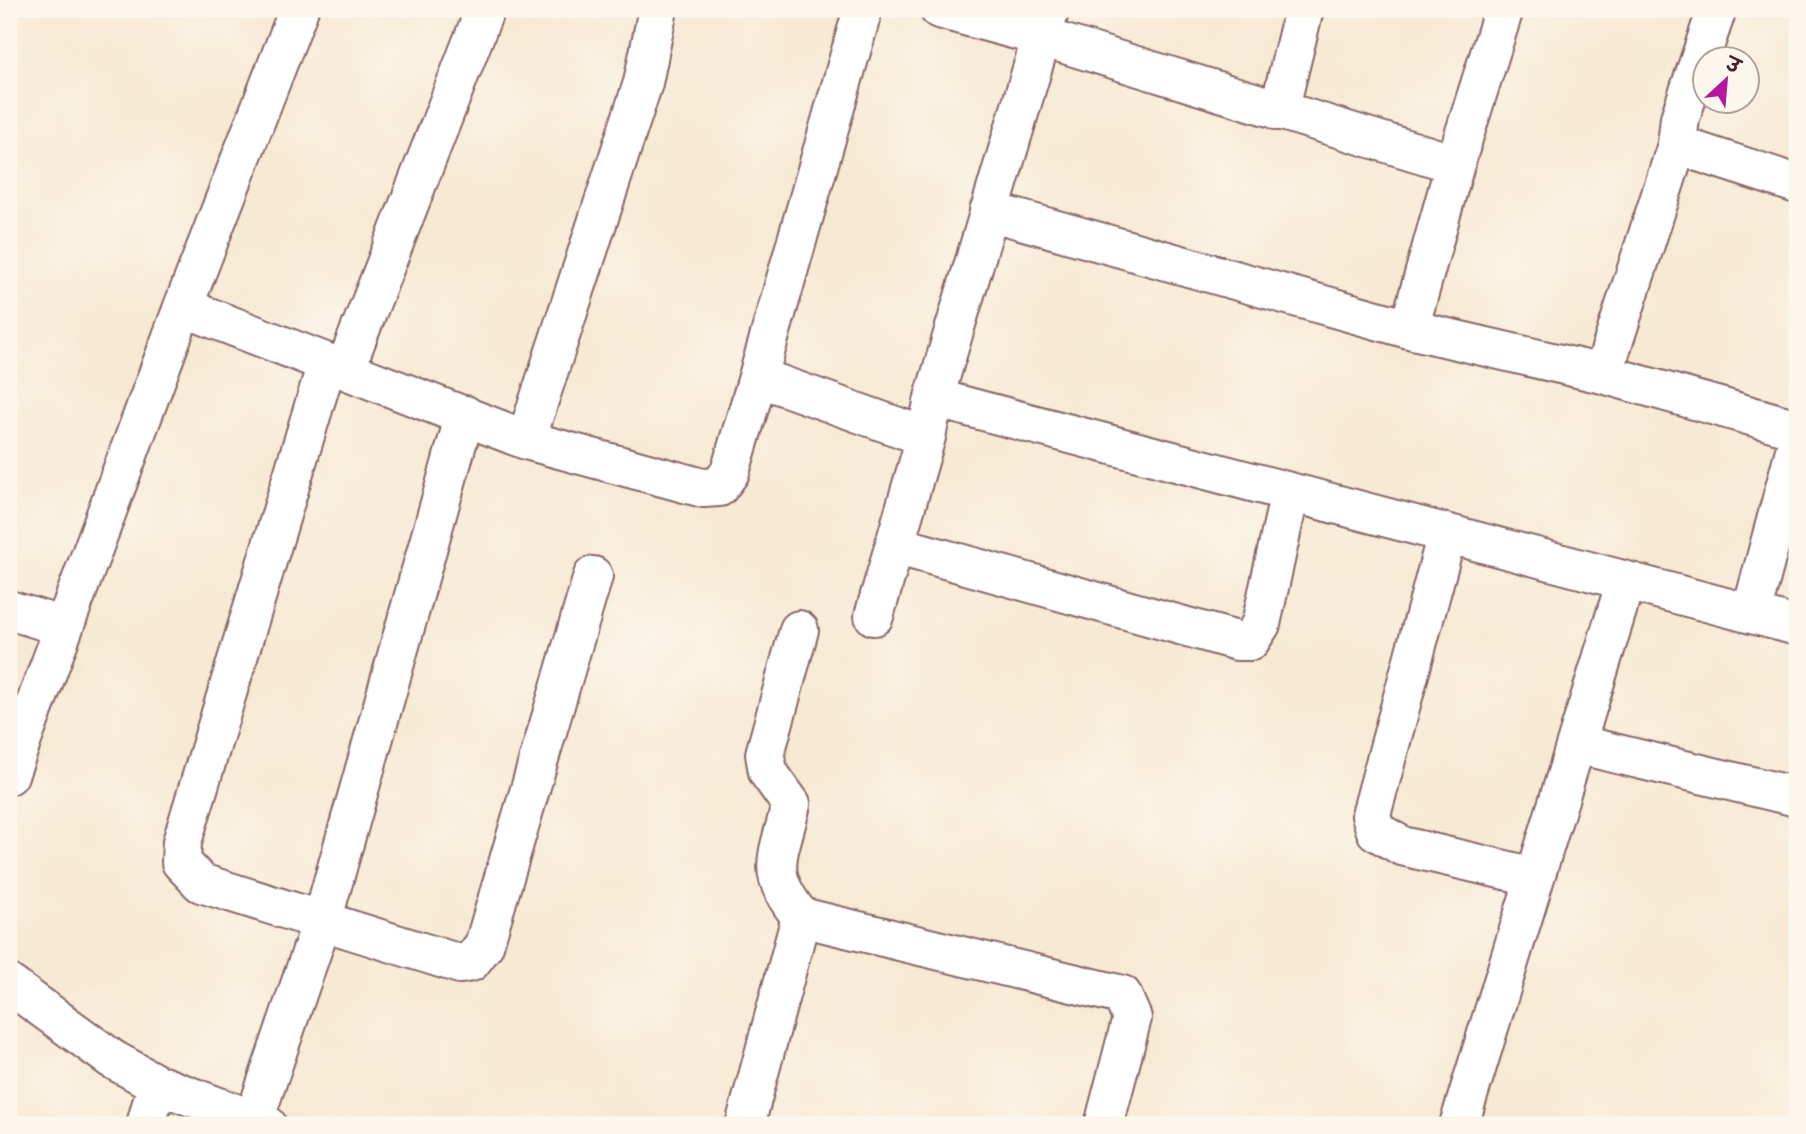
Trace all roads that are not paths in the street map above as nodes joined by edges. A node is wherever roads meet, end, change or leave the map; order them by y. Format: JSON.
{"nodes":[{"id":1,"x":299,"y":9,"type":"edge"},
{"id":2,"x":485,"y":9,"type":"edge"},
{"id":3,"x":657,"y":9,"type":"edge"},
{"id":4,"x":863,"y":9,"type":"edge"},
{"id":5,"x":939,"y":9,"type":"edge"},
{"id":6,"x":1304,"y":9,"type":"edge"},
{"id":7,"x":1504,"y":9,"type":"edge"},
{"id":8,"x":1717,"y":9,"type":"edge"},
{"id":9,"x":1046,"y":23,"type":"edge"},
{"id":10,"x":1279,"y":111,"type":"junction"},
{"id":11,"x":1677,"y":145,"type":"junction"},
{"id":12,"x":1455,"y":164,"type":"junction"},
{"id":13,"x":1797,"y":184,"type":"edge"},
{"id":14,"x":989,"y":211,"type":"junction"},
{"id":15,"x":183,"y":307,"type":"junction"},
{"id":16,"x":1409,"y":329,"type":"junction"},
{"id":17,"x":336,"y":366,"type":"junction"},
{"id":18,"x":1603,"y":374,"type":"junction"},
{"id":19,"x":758,"y":377,"type":"junction"},
{"id":20,"x":934,"y":398,"type":"junction"},
{"id":21,"x":465,"y":415,"type":"junction"},
{"id":22,"x":1797,"y":429,"type":"edge"},
{"id":23,"x":926,"y":437,"type":"junction"},
{"id":24,"x":526,"y":440,"type":"junction"},
{"id":25,"x":1797,"y":443,"type":"edge"},
{"id":26,"x":1290,"y":492,"type":"junction"},
{"id":27,"x":1447,"y":534,"type":"junction"},
{"id":28,"x":895,"y":545,"type":"junction"},
{"id":29,"x":593,"y":576,"type":"dead end"},
{"id":30,"x":1626,"y":581,"type":"junction"},
{"id":31,"x":9,"y":610,"type":"edge"},
{"id":32,"x":1751,"y":614,"type":"junction"},
{"id":33,"x":874,"y":617,"type":"dead end"},
{"id":34,"x":1797,"y":626,"type":"edge"},
{"id":35,"x":64,"y":627,"type":"junction"},
{"id":36,"x":799,"y":630,"type":"dead end"},
{"id":37,"x":1576,"y":744,"type":"junction"},
{"id":38,"x":9,"y":775,"type":"edge"},
{"id":39,"x":1797,"y":797,"type":"edge"},
{"id":40,"x":1535,"y":877,"type":"junction"},
{"id":41,"x":802,"y":917,"type":"junction"},
{"id":42,"x":322,"y":921,"type":"junction"},
{"id":43,"x":9,"y":984,"type":"edge"},
{"id":44,"x":157,"y":1084,"type":"junction"},
{"id":45,"x":260,"y":1122,"type":"edge"},
{"id":46,"x":146,"y":1125,"type":"edge"},
{"id":47,"x":745,"y":1125,"type":"edge"},
{"id":48,"x":1104,"y":1125,"type":"edge"},
{"id":49,"x":1459,"y":1125,"type":"edge"}],
"edges":[{"from":1,"to":15,"type":"street"},
{"from":2,"to":17,"type":"street"},
{"from":3,"to":24,"type":"street"},
{"from":4,"to":19,"type":"street"},
{"from":5,"to":9,"type":"street"},
{"from":6,"to":10,"type":"street"},
{"from":7,"to":12,"type":"street"},
{"from":8,"to":11,"type":"street"},
{"from":9,"to":10,"type":"street"},
{"from":9,"to":14,"type":"street"},
{"from":10,"to":12,"type":"street"},
{"from":11,"to":13,"type":"street"},
{"from":11,"to":18,"type":"street"},
{"from":12,"to":16,"type":"street"},
{"from":14,"to":16,"type":"street"},
{"from":14,"to":20,"type":"street"},
{"from":15,"to":17,"type":"street"},
{"from":15,"to":35,"type":"street"},
{"from":16,"to":18,"type":"street"},
{"from":17,"to":21,"type":"street"},
{"from":17,"to":42,"type":"street"},
{"from":18,"to":22,"type":"street"},
{"from":19,"to":23,"type":"street"},
{"from":19,"to":24,"type":"street"},
{"from":20,"to":23,"type":"street"},
{"from":20,"to":26,"type":"street"},
{"from":21,"to":24,"type":"street"},
{"from":21,"to":42,"type":"street"},
{"from":23,"to":28,"type":"street"},
{"from":25,"to":32,"type":"street"},
{"from":26,"to":27,"type":"street"},
{"from":26,"to":28,"type":"street"},
{"from":27,"to":30,"type":"street"},
{"from":27,"to":40,"type":"street"},
{"from":28,"to":33,"type":"street"},
{"from":29,"to":42,"type":"street"},
{"from":30,"to":32,"type":"street"},
{"from":30,"to":37,"type":"street"},
{"from":31,"to":35,"type":"street"},
{"from":32,"to":34,"type":"street"},
{"from":35,"to":38,"type":"street"},
{"from":36,"to":41,"type":"street"},
{"from":37,"to":39,"type":"street"},
{"from":37,"to":40,"type":"street"},
{"from":40,"to":49,"type":"street"},
{"from":41,"to":47,"type":"street"},
{"from":41,"to":48,"type":"street"},
{"from":42,"to":45,"type":"street"},
{"from":43,"to":44,"type":"street"},
{"from":44,"to":45,"type":"street"},
{"from":44,"to":46,"type":"street"}]}
